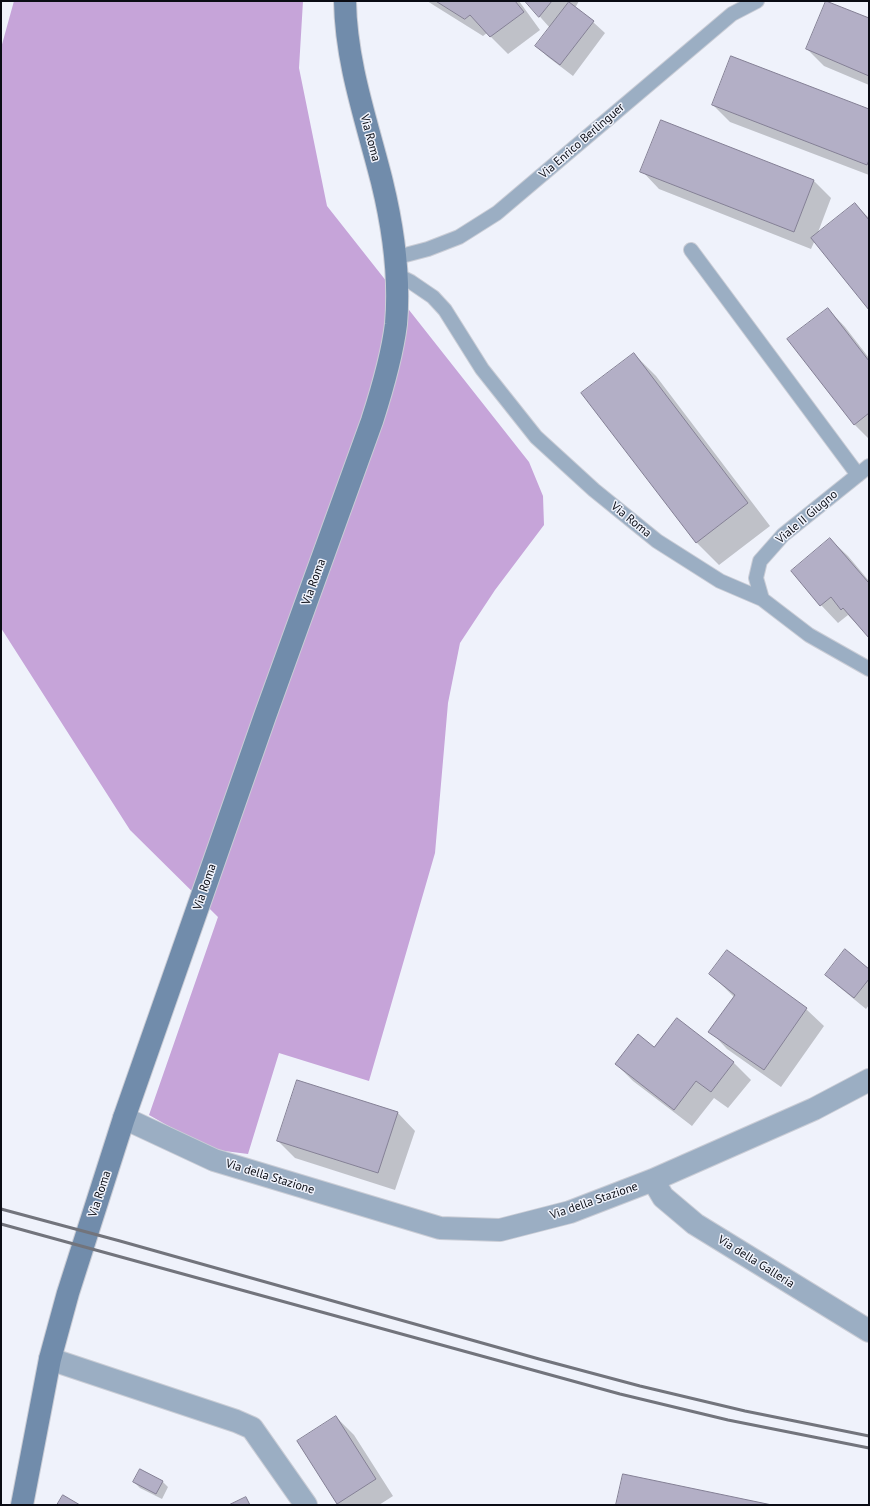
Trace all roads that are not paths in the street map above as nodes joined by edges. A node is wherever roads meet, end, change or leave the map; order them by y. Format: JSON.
{"nodes":[{"id":1,"x":345,"y":1,"type":"edge"},
{"id":2,"x":757,"y":1,"type":"edge"},
{"id":3,"x":691,"y":250,"type":"dead end"},
{"id":4,"x":395,"y":266,"type":"junction"},
{"id":5,"x":869,"y":466,"type":"edge"},
{"id":6,"x":858,"y":475,"type":"junction"},
{"id":7,"x":762,"y":600,"type":"junction"},
{"id":8,"x":869,"y":669,"type":"edge"},
{"id":9,"x":869,"y":1080,"type":"edge"},
{"id":10,"x":124,"y":1118,"type":"junction"},
{"id":11,"x":653,"y":1180,"type":"junction"},
{"id":12,"x":869,"y":1331,"type":"edge"},
{"id":13,"x":50,"y":1359,"type":"junction"},
{"id":14,"x":22,"y":1505,"type":"edge"},
{"id":15,"x":306,"y":1505,"type":"edge"}],
"edges":[{"from":1,"to":4,"type":"street","name":"Via Roma"},
{"from":2,"to":4,"type":"lane","name":"Via Enrico Berlinguer"},
{"from":3,"to":6,"type":"lane"},
{"from":4,"to":7,"type":"lane","name":"Via Roma"},
{"from":4,"to":10,"type":"street","name":"Via Roma"},
{"from":5,"to":6,"type":"lane","name":"Viale II Giugno"},
{"from":6,"to":7,"type":"lane","name":"Viale II Giugno"},
{"from":7,"to":8,"type":"lane","name":"Via Roma"},
{"from":9,"to":11,"type":"street","name":"Via della Stazione"},
{"from":10,"to":11,"type":"street","name":"Via della Stazione"},
{"from":10,"to":13,"type":"street","name":"Via Roma"},
{"from":11,"to":12,"type":"street","name":"Via della Galleria"},
{"from":13,"to":14,"type":"street","name":"Via Roma"},
{"from":13,"to":15,"type":"street"}]}
